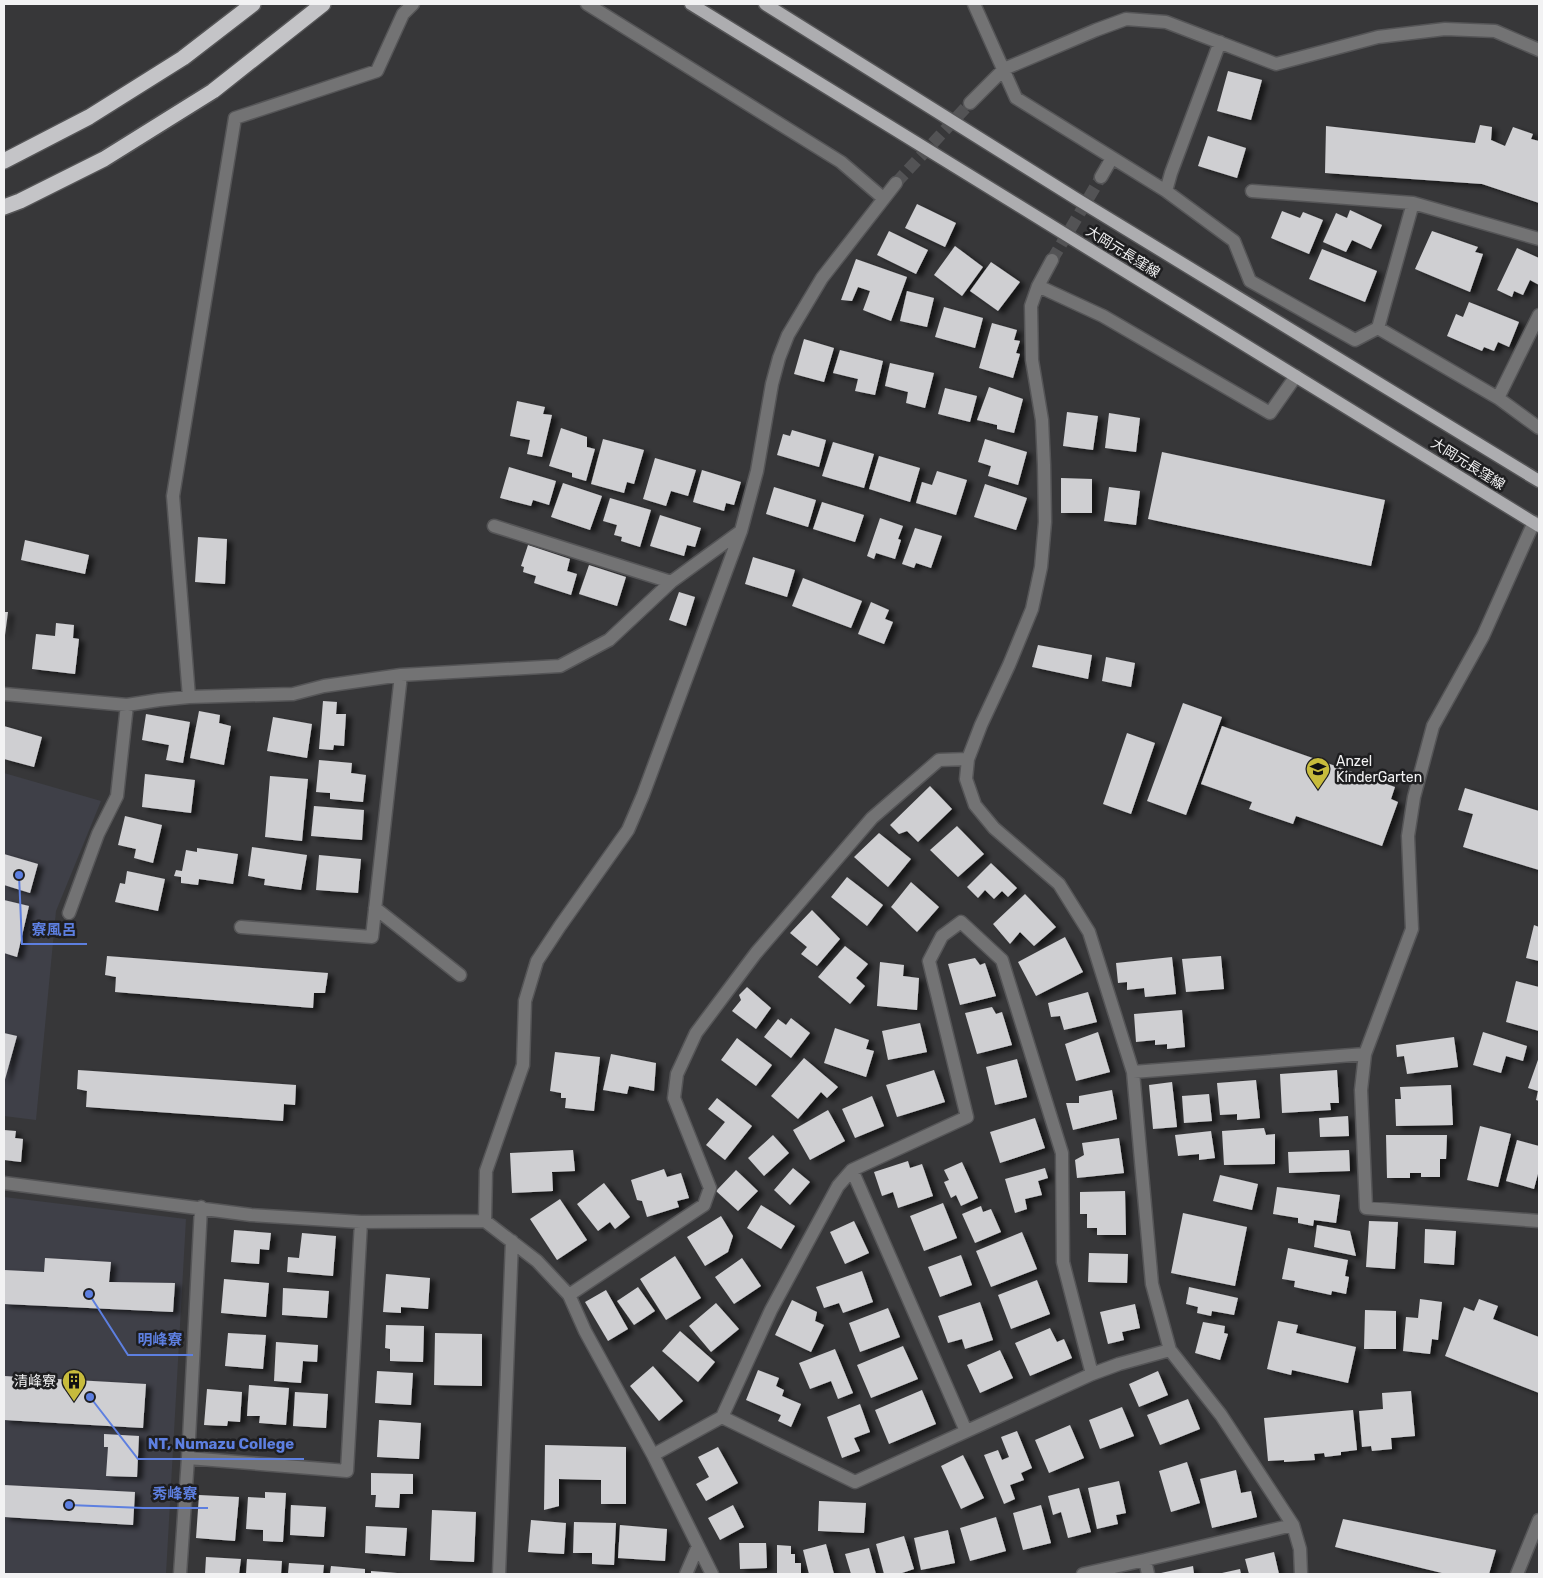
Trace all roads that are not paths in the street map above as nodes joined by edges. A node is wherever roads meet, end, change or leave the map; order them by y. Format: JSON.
{"nodes":[{"id":1,"x":253,"y":4,"type":"edge"},
{"id":2,"x":323,"y":4,"type":"edge"},
{"id":3,"x":413,"y":4,"type":"edge"},
{"id":4,"x":586,"y":4,"type":"edge"},
{"id":5,"x":691,"y":4,"type":"edge"},
{"id":6,"x":764,"y":4,"type":"edge"},
{"id":7,"x":974,"y":4,"type":"edge"},
{"id":8,"x":1220,"y":42,"type":"junction"},
{"id":9,"x":1539,"y":50,"type":"edge"},
{"id":10,"x":1004,"y":69,"type":"junction"},
{"id":11,"x":970,"y":103,"type":"tunnel mouth"},
{"id":12,"x":1112,"y":158,"type":"junction"},
{"id":13,"x":4,"y":161,"type":"edge"},
{"id":14,"x":1102,"y":177,"type":"tunnel mouth"},
{"id":15,"x":896,"y":183,"type":"tunnel mouth"},
{"id":16,"x":1166,"y":191,"type":"junction"},
{"id":17,"x":1252,"y":191,"type":"dead end"},
{"id":18,"x":883,"y":198,"type":"junction"},
{"id":19,"x":1413,"y":202,"type":"junction"},
{"id":20,"x":4,"y":207,"type":"edge"},
{"id":21,"x":1539,"y":239,"type":"edge"},
{"id":22,"x":1052,"y":260,"type":"tunnel mouth"},
{"id":23,"x":1038,"y":286,"type":"junction"},
{"id":24,"x":1539,"y":315,"type":"edge"},
{"id":25,"x":1378,"y":328,"type":"junction"},
{"id":26,"x":1296,"y":376,"type":"junction"},
{"id":27,"x":1498,"y":398,"type":"junction"},
{"id":28,"x":1539,"y":428,"type":"edge"},
{"id":29,"x":1539,"y":481,"type":"edge"},
{"id":30,"x":1537,"y":524,"type":"edge"},
{"id":31,"x":494,"y":526,"type":"dead end"},
{"id":32,"x":741,"y":531,"type":"junction"},
{"id":33,"x":671,"y":582,"type":"junction"},
{"id":34,"x":401,"y":675,"type":"junction"},
{"id":35,"x":4,"y":694,"type":"edge"},
{"id":36,"x":189,"y":697,"type":"junction"},
{"id":37,"x":127,"y":705,"type":"junction"},
{"id":38,"x":968,"y":759,"type":"junction"},
{"id":39,"x":375,"y":908,"type":"junction"},
{"id":40,"x":70,"y":913,"type":"dead end"},
{"id":41,"x":241,"y":927,"type":"dead end"},
{"id":42,"x":460,"y":975,"type":"dead end"},
{"id":43,"x":1364,"y":1054,"type":"junction"},
{"id":44,"x":1132,"y":1072,"type":"junction"},
{"id":45,"x":852,"y":1170,"type":"junction"},
{"id":46,"x":4,"y":1183,"type":"edge"},
{"id":47,"x":201,"y":1207,"type":"junction"},
{"id":48,"x":484,"y":1221,"type":"junction"},
{"id":49,"x":1539,"y":1221,"type":"edge"},
{"id":50,"x":361,"y":1222,"type":"junction"},
{"id":51,"x":512,"y":1241,"type":"junction"},
{"id":52,"x":569,"y":1295,"type":"junction"},
{"id":53,"x":1170,"y":1350,"type":"junction"},
{"id":54,"x":1092,"y":1374,"type":"junction"},
{"id":55,"x":722,"y":1417,"type":"junction"},
{"id":56,"x":966,"y":1431,"type":"junction"},
{"id":57,"x":653,"y":1455,"type":"junction"},
{"id":58,"x":188,"y":1458,"type":"junction"},
{"id":59,"x":1539,"y":1520,"type":"edge"},
{"id":60,"x":1293,"y":1525,"type":"junction"},
{"id":61,"x":698,"y":1546,"type":"junction"},
{"id":62,"x":1145,"y":1560,"type":"junction"},
{"id":63,"x":180,"y":1574,"type":"edge"},
{"id":64,"x":499,"y":1574,"type":"edge"},
{"id":65,"x":686,"y":1574,"type":"edge"},
{"id":66,"x":712,"y":1574,"type":"edge"},
{"id":67,"x":1083,"y":1574,"type":"edge"},
{"id":68,"x":1148,"y":1574,"type":"edge"},
{"id":69,"x":1301,"y":1574,"type":"edge"},
{"id":70,"x":1517,"y":1574,"type":"edge"}],
"edges":[{"from":1,"to":13,"type":"highway"},
{"from":2,"to":20,"type":"highway"},
{"from":3,"to":36,"type":"street"},
{"from":4,"to":18,"type":"street"},
{"from":5,"to":26,"type":"main road","name":"大岡元長窪線"},
{"from":6,"to":29,"type":"main road","name":"大岡元長窪線"},
{"from":7,"to":10,"type":"street"},
{"from":8,"to":9,"type":"street"},
{"from":8,"to":10,"type":"street"},
{"from":8,"to":16,"type":"street"},
{"from":10,"to":11,"type":"street"},
{"from":10,"to":12,"type":"street"},
{"from":12,"to":14,"type":"street"},
{"from":12,"to":16,"type":"street"},
{"from":15,"to":18,"type":"street"},
{"from":16,"to":25,"type":"street"},
{"from":17,"to":19,"type":"street"},
{"from":18,"to":32,"type":"street"},
{"from":19,"to":21,"type":"street"},
{"from":19,"to":25,"type":"street"},
{"from":22,"to":23,"type":"street"},
{"from":23,"to":26,"type":"street"},
{"from":23,"to":38,"type":"street"},
{"from":24,"to":27,"type":"street"},
{"from":25,"to":27,"type":"street"},
{"from":26,"to":30,"type":"main road","name":"大岡元長窪線"},
{"from":27,"to":28,"type":"street"},
{"from":30,"to":43,"type":"street"},
{"from":31,"to":33,"type":"street"},
{"from":32,"to":33,"type":"street"},
{"from":32,"to":48,"type":"street"},
{"from":33,"to":34,"type":"street"},
{"from":34,"to":36,"type":"street"},
{"from":34,"to":39,"type":"street"},
{"from":35,"to":37,"type":"street"},
{"from":36,"to":37,"type":"street"},
{"from":37,"to":40,"type":"street"},
{"from":38,"to":44,"type":"street"},
{"from":38,"to":52,"type":"street"},
{"from":39,"to":41,"type":"street"},
{"from":39,"to":42,"type":"street"},
{"from":43,"to":44,"type":"street"},
{"from":43,"to":49,"type":"street"},
{"from":44,"to":53,"type":"street"},
{"from":45,"to":54,"type":"street"},
{"from":45,"to":55,"type":"street"},
{"from":45,"to":56,"type":"street"},
{"from":46,"to":47,"type":"street"},
{"from":47,"to":50,"type":"street"},
{"from":47,"to":58,"type":"street"},
{"from":48,"to":50,"type":"street"},
{"from":48,"to":51,"type":"street"},
{"from":50,"to":58,"type":"street"},
{"from":51,"to":52,"type":"street"},
{"from":51,"to":64,"type":"street"},
{"from":52,"to":57,"type":"street"},
{"from":53,"to":54,"type":"street"},
{"from":53,"to":60,"type":"street"},
{"from":54,"to":56,"type":"street"},
{"from":55,"to":56,"type":"street"},
{"from":55,"to":57,"type":"street"},
{"from":57,"to":61,"type":"street"},
{"from":58,"to":63,"type":"street"},
{"from":59,"to":70,"type":"street"},
{"from":60,"to":62,"type":"street"},
{"from":60,"to":69,"type":"street"},
{"from":61,"to":65,"type":"street"},
{"from":61,"to":66,"type":"street"},
{"from":62,"to":67,"type":"street"},
{"from":62,"to":68,"type":"street"}]}
